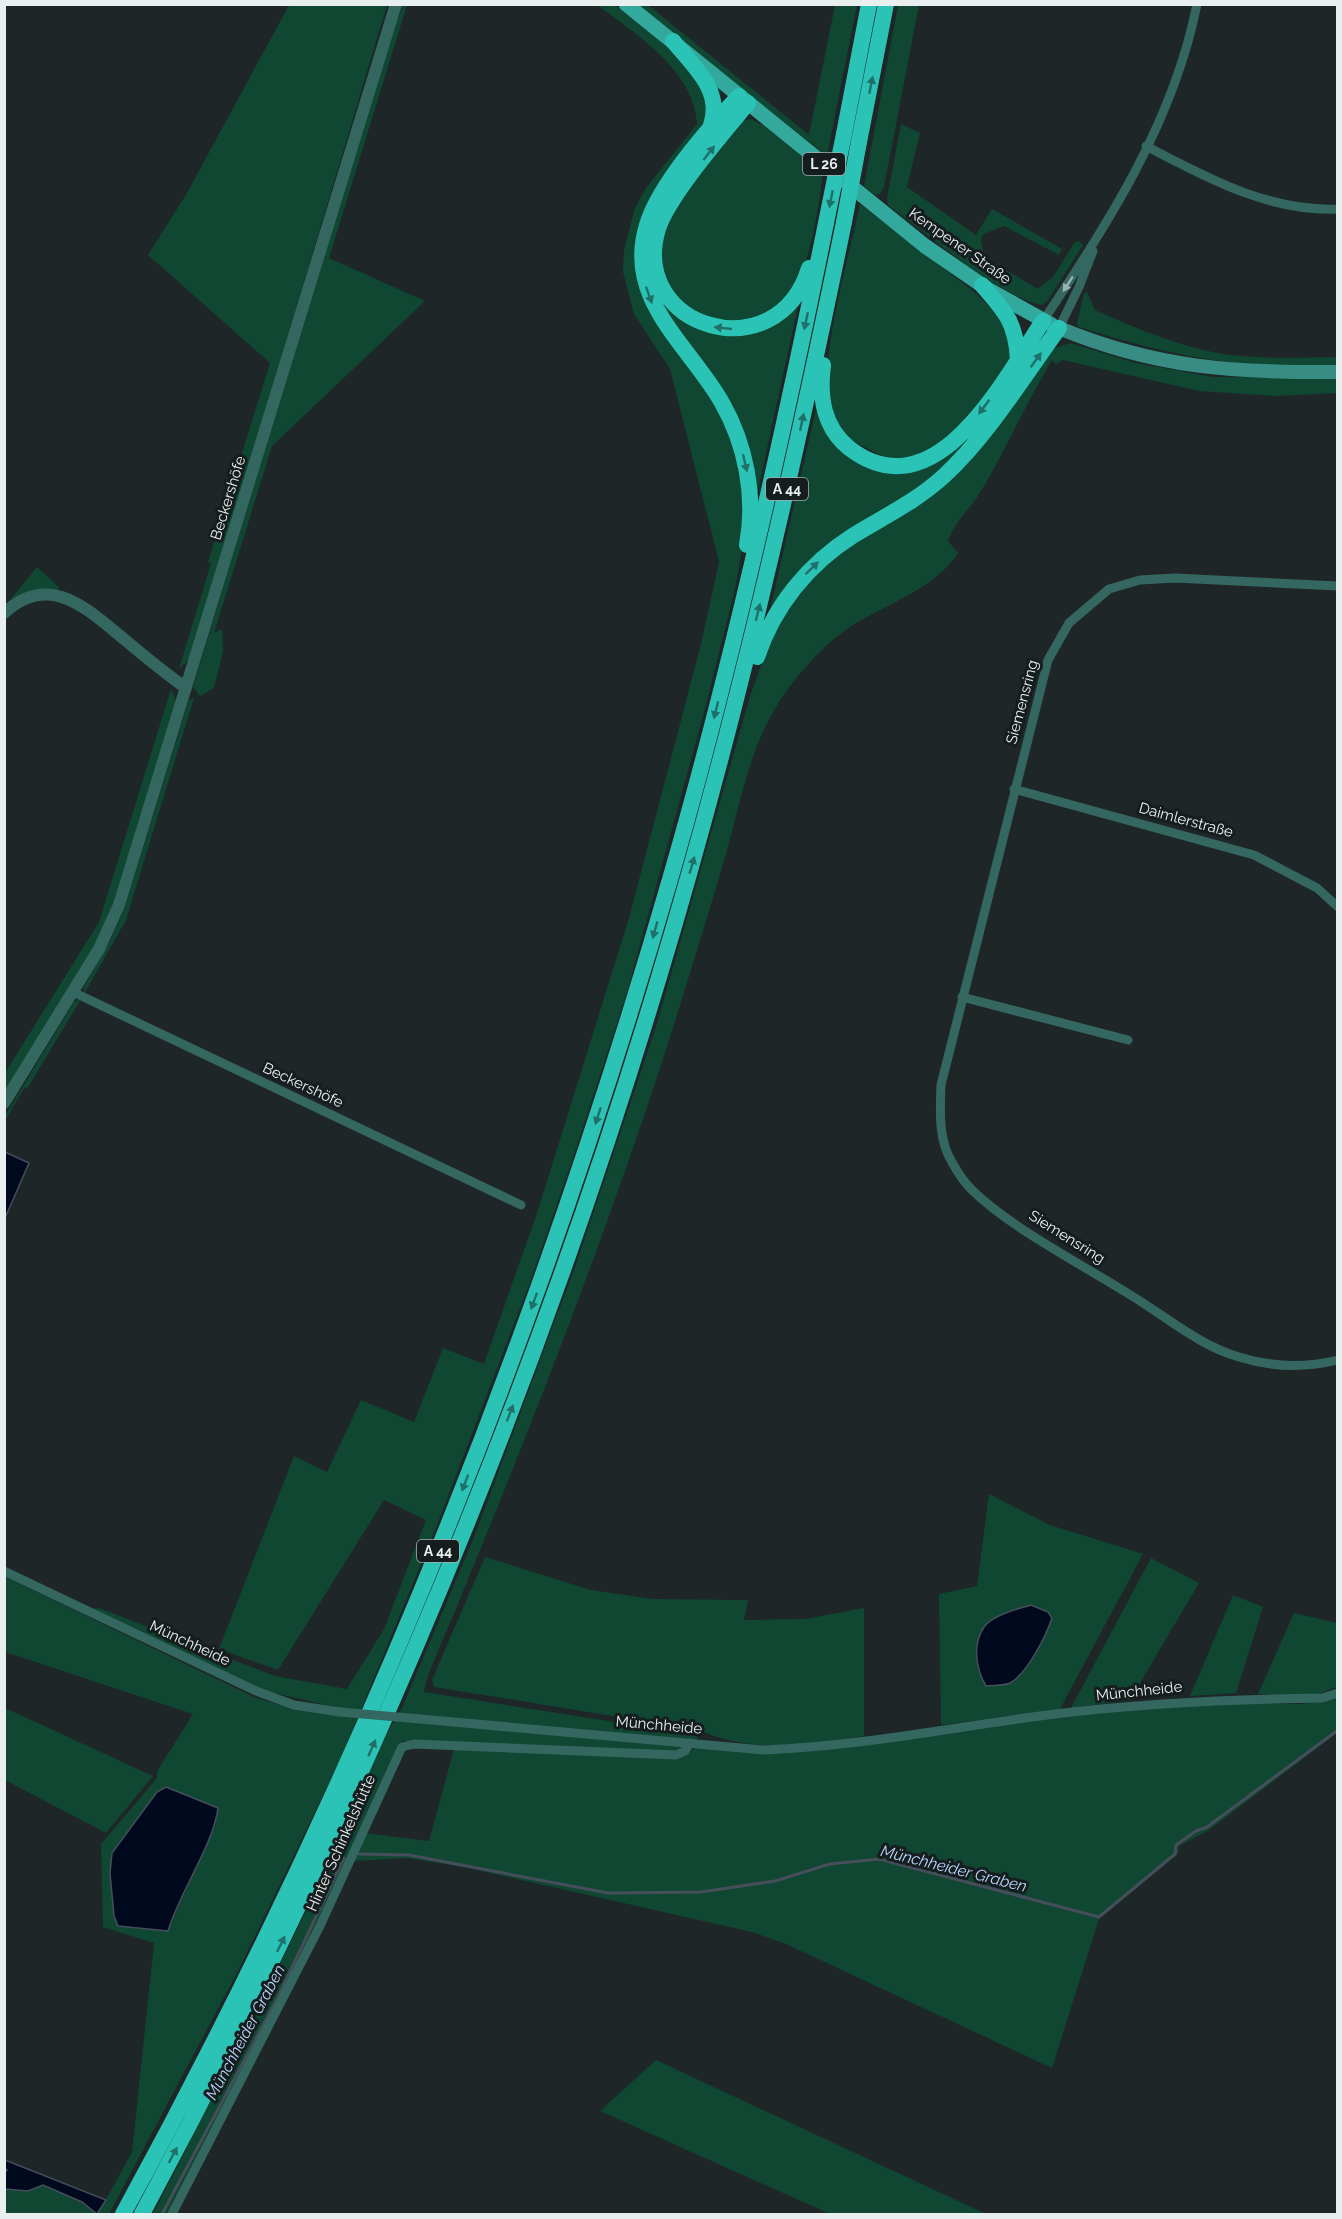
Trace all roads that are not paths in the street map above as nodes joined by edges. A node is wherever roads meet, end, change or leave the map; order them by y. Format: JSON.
{"nodes":[{"id":1,"x":396,"y":4,"type":"edge"},
{"id":2,"x":626,"y":4,"type":"edge"},
{"id":3,"x":869,"y":4,"type":"edge"},
{"id":4,"x":886,"y":4,"type":"edge"},
{"id":5,"x":1197,"y":4,"type":"edge"},
{"id":6,"x":673,"y":41,"type":"junction"},
{"id":7,"x":743,"y":99,"type":"junction"},
{"id":8,"x":709,"y":131,"type":"junction"},
{"id":9,"x":1146,"y":146,"type":"junction"},
{"id":10,"x":1338,"y":209,"type":"edge"},
{"id":11,"x":826,"y":223,"type":"junction"},
{"id":12,"x":1093,"y":247,"type":"junction"},
{"id":13,"x":835,"y":267,"type":"junction"},
{"id":14,"x":982,"y":285,"type":"junction"},
{"id":15,"x":1051,"y":324,"type":"junction"},
{"id":16,"x":1018,"y":360,"type":"junction"},
{"id":17,"x":1338,"y":372,"type":"edge"},
{"id":18,"x":1338,"y":586,"type":"edge"},
{"id":19,"x":4,"y":613,"type":"edge"},
{"id":20,"x":731,"y":653,"type":"junction"},
{"id":21,"x":186,"y":688,"type":"junction"},
{"id":22,"x":734,"y":710,"type":"junction"},
{"id":23,"x":1014,"y":789,"type":"junction"},
{"id":24,"x":1338,"y":907,"type":"edge"},
{"id":25,"x":73,"y":992,"type":"junction"},
{"id":26,"x":962,"y":997,"type":"junction"},
{"id":27,"x":1128,"y":1040,"type":"dead end"},
{"id":28,"x":4,"y":1103,"type":"edge"},
{"id":29,"x":521,"y":1205,"type":"dead end"},
{"id":30,"x":1338,"y":1360,"type":"edge"},
{"id":31,"x":4,"y":1572,"type":"edge"},
{"id":32,"x":1338,"y":1693,"type":"edge"},
{"id":33,"x":690,"y":1743,"type":"junction"},
{"id":34,"x":140,"y":2207,"type":"edge"},
{"id":35,"x":123,"y":2214,"type":"edge"},
{"id":36,"x":172,"y":2214,"type":"edge"}],
"edges":[{"from":1,"to":21,"type":"street","name":"Beckershöfe"},
{"from":2,"to":6,"type":"main road","name":"Kempener Straße","number":"L 26"},
{"from":3,"to":11,"type":"highway","number":"A 44","one_way":true,"bridge":true},
{"from":13,"to":4,"type":"highway","number":"A 44","one_way":true,"bridge":true},
{"from":5,"to":9,"type":"street"},
{"from":6,"to":7,"type":"main road","name":"Kempener Straße","number":"L 26"},
{"from":6,"to":8,"type":"highway"},
{"from":7,"to":8,"type":"highway"},
{"from":11,"to":7,"type":"highway","one_way":true},
{"from":7,"to":14,"type":"main road","name":"Kempener Straße","number":"L 26"},
{"from":8,"to":20,"type":"highway","one_way":true},
{"from":9,"to":10,"type":"street"},
{"from":9,"to":12,"type":"street"},
{"from":11,"to":20,"type":"highway","number":"A 44","one_way":true},
{"from":12,"to":15,"type":"street","one_way":true},
{"from":12,"to":15,"type":"street"},
{"from":16,"to":13,"type":"highway","one_way":true},
{"from":22,"to":13,"type":"highway","number":"A 44","one_way":true},
{"from":14,"to":15,"type":"main road","name":"Kempener Straße","number":"L 26"},
{"from":14,"to":16,"type":"highway"},
{"from":15,"to":16,"type":"highway"},
{"from":15,"to":17,"type":"main road","name":"Kempener Straße","number":"L 26"},
{"from":22,"to":15,"type":"highway","one_way":true},
{"from":18,"to":23,"type":"street","name":"Siemensring"},
{"from":19,"to":21,"type":"street"},
{"from":20,"to":34,"type":"highway","number":"A 44","one_way":true},
{"from":21,"to":25,"type":"street","name":"Beckershöfe"},
{"from":34,"to":22,"type":"highway","number":"A 44","one_way":true},
{"from":23,"to":24,"type":"street","name":"Daimlerstraße"},
{"from":23,"to":26,"type":"street","name":"Siemensring"},
{"from":25,"to":28,"type":"street","name":"Beckershöfe"},
{"from":25,"to":29,"type":"street","name":"Beckershöfe"},
{"from":26,"to":27,"type":"street"},
{"from":26,"to":30,"type":"street","name":"Siemensring"},
{"from":31,"to":33,"type":"street","name":"Münchheide","bridge":true},
{"from":32,"to":33,"type":"street","name":"Münchheide"},
{"from":33,"to":36,"type":"street","name":"Hinter Schinkelshütte"},
{"from":34,"to":35,"type":"highway","number":"A 44"}]}
